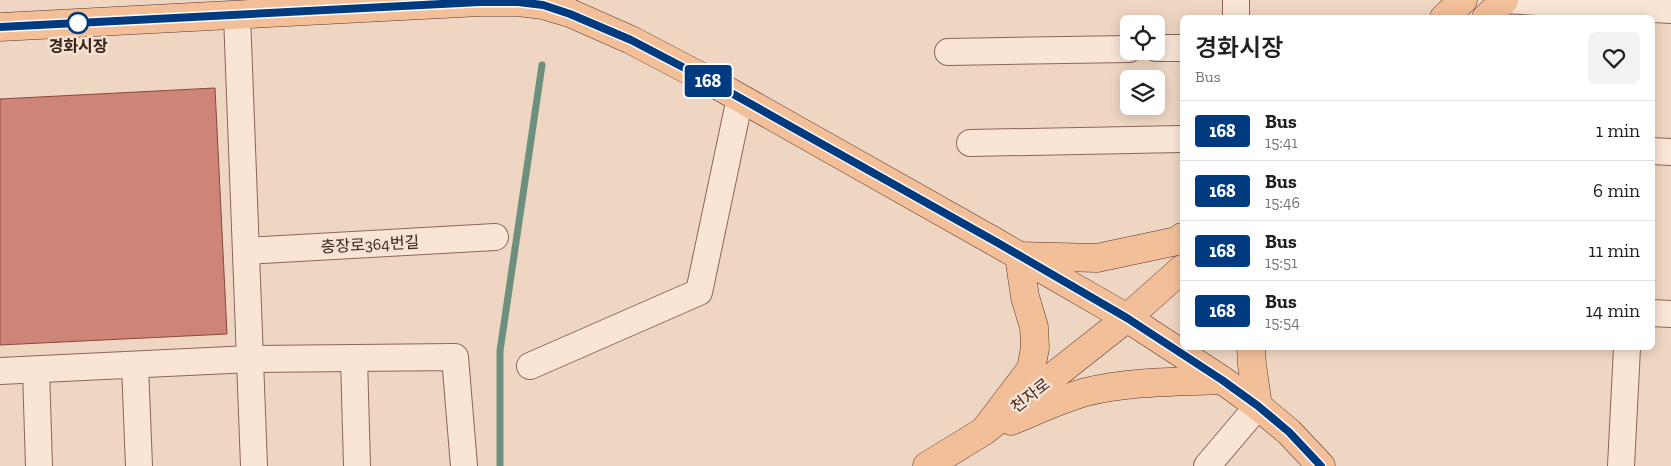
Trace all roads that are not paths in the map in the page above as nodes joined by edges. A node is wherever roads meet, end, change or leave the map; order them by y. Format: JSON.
{"nodes":[{"id":1,"x":1236,"y":0,"type":"edge"},
{"id":2,"x":1463,"y":0,"type":"edge"},
{"id":3,"x":1504,"y":0,"type":"edge"},
{"id":4,"x":1671,"y":10,"type":"edge"},
{"id":5,"x":1645,"y":13,"type":"edge"},
{"id":6,"x":237,"y":15,"type":"junction"},
{"id":7,"x":1236,"y":15,"type":"edge"},
{"id":8,"x":1447,"y":15,"type":"edge"},
{"id":9,"x":1489,"y":15,"type":"edge"},
{"id":10,"x":0,"y":27,"type":"edge"},
{"id":11,"x":1165,"y":48,"type":"edge"},
{"id":12,"x":1180,"y":48,"type":"edge"},
{"id":13,"x":1120,"y":49,"type":"edge"},
{"id":14,"x":948,"y":52,"type":"dead end"},
{"id":15,"x":740,"y":98,"type":"junction"},
{"id":16,"x":1180,"y":139,"type":"edge"},
{"id":17,"x":970,"y":143,"type":"dead end"},
{"id":18,"x":1655,"y":150,"type":"edge"},
{"id":19,"x":1671,"y":152,"type":"edge"},
{"id":20,"x":494,"y":236,"type":"dead end"},
{"id":21,"x":1180,"y":239,"type":"edge"},
{"id":22,"x":246,"y":251,"type":"junction"},
{"id":23,"x":1019,"y":256,"type":"junction"},
{"id":24,"x":1180,"y":271,"type":"edge"},
{"id":25,"x":1655,"y":313,"type":"edge"},
{"id":26,"x":1671,"y":314,"type":"edge"},
{"id":27,"x":1127,"y":318,"type":"junction"},
{"id":28,"x":1251,"y":350,"type":"edge"},
{"id":29,"x":1627,"y":350,"type":"edge"},
{"id":30,"x":354,"y":358,"type":"junction"},
{"id":31,"x":250,"y":360,"type":"junction"},
{"id":32,"x":136,"y":365,"type":"junction"},
{"id":33,"x":530,"y":366,"type":"dead end"},
{"id":34,"x":36,"y":370,"type":"junction"},
{"id":35,"x":0,"y":372,"type":"edge"},
{"id":36,"x":1222,"y":380,"type":"junction"},
{"id":37,"x":1258,"y":406,"type":"junction"},
{"id":38,"x":984,"y":431,"type":"junction"},
{"id":39,"x":39,"y":466,"type":"edge"},
{"id":40,"x":139,"y":466,"type":"edge"},
{"id":41,"x":254,"y":466,"type":"edge"},
{"id":42,"x":357,"y":466,"type":"edge"},
{"id":43,"x":464,"y":466,"type":"edge"},
{"id":44,"x":928,"y":466,"type":"edge"},
{"id":45,"x":1207,"y":466,"type":"edge"},
{"id":46,"x":1321,"y":466,"type":"edge"},
{"id":47,"x":1621,"y":466,"type":"edge"}],
"edges":[{"from":1,"to":7,"type":"street"},
{"from":2,"to":8,"type":"main road"},
{"from":3,"to":5,"type":"street"},
{"from":3,"to":9,"type":"main road"},
{"from":4,"to":5,"type":"street"},
{"from":6,"to":10,"type":"main road"},
{"from":6,"to":15,"type":"main road"},
{"from":6,"to":22,"type":"street"},
{"from":11,"to":12,"type":"street"},
{"from":13,"to":14,"type":"street"},
{"from":15,"to":23,"type":"main road"},
{"from":15,"to":33,"type":"street"},
{"from":16,"to":17,"type":"street"},
{"from":18,"to":19,"type":"street"},
{"from":20,"to":22,"type":"street","name":"충장로364번길"},
{"from":21,"to":23,"type":"main road"},
{"from":22,"to":31,"type":"street"},
{"from":23,"to":27,"type":"main road"},
{"from":23,"to":38,"type":"main road"},
{"from":24,"to":27,"type":"main road","name":"천자로"},
{"from":25,"to":26,"type":"street"},
{"from":27,"to":36,"type":"main road"},
{"from":27,"to":38,"type":"main road","name":"천자로"},
{"from":28,"to":37,"type":"main road"},
{"from":29,"to":47,"type":"street"},
{"from":30,"to":31,"type":"street"},
{"from":30,"to":42,"type":"street"},
{"from":30,"to":43,"type":"street"},
{"from":31,"to":32,"type":"street"},
{"from":31,"to":41,"type":"street"},
{"from":32,"to":34,"type":"street"},
{"from":32,"to":40,"type":"street"},
{"from":34,"to":35,"type":"street"},
{"from":34,"to":39,"type":"street"},
{"from":36,"to":37,"type":"main road"},
{"from":36,"to":38,"type":"main road"},
{"from":37,"to":45,"type":"street"},
{"from":37,"to":46,"type":"main road"},
{"from":38,"to":44,"type":"main road","name":"천자로"}]}
